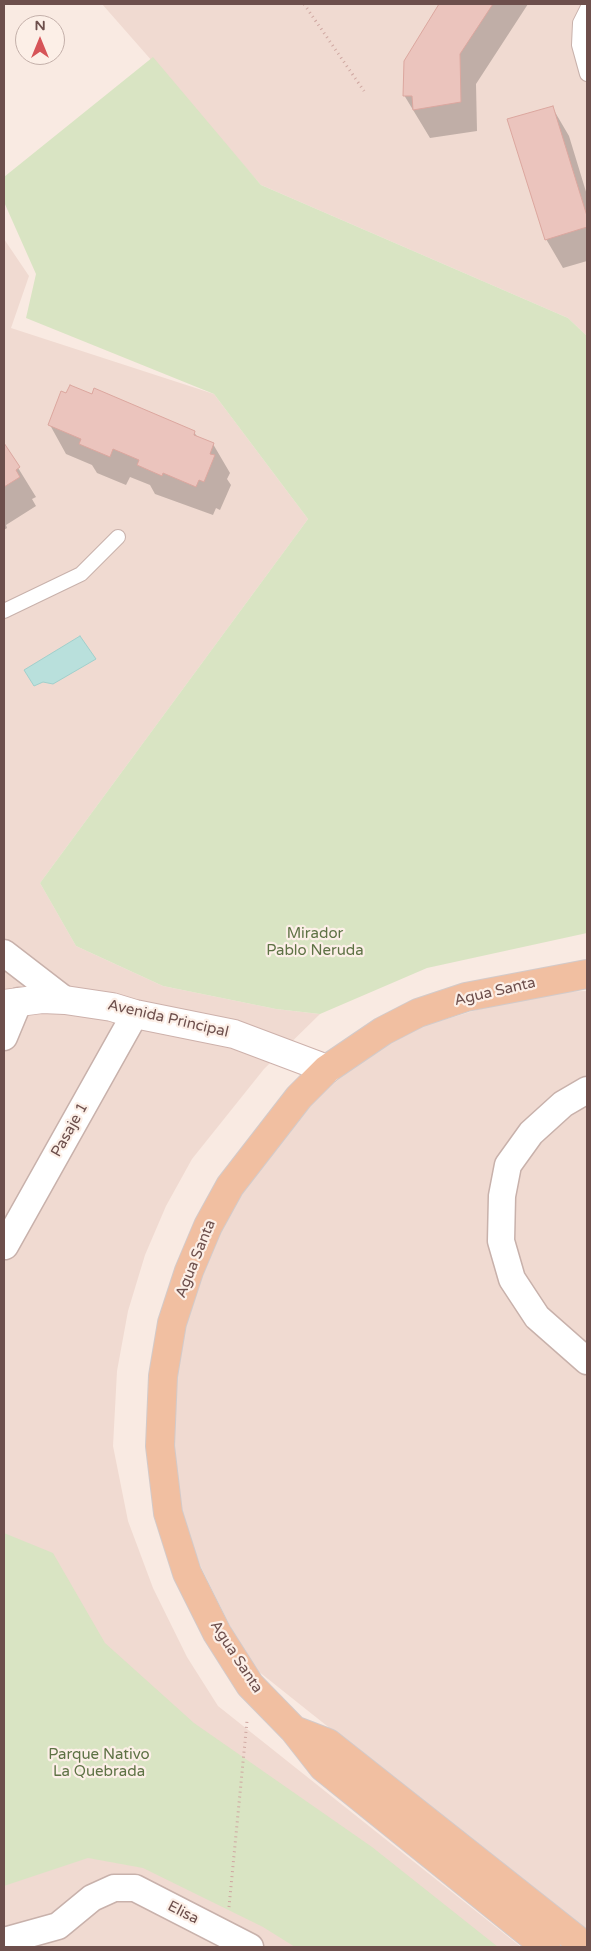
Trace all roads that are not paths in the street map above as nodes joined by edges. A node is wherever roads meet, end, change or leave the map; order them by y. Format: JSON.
{"nodes":[{"id":1,"x":587,"y":9,"type":"edge"},
{"id":2,"x":587,"y":74,"type":"edge"},
{"id":3,"x":118,"y":537,"type":"dead end"},
{"id":4,"x":4,"y":611,"type":"edge"},
{"id":5,"x":4,"y":953,"type":"edge"},
{"id":6,"x":587,"y":974,"type":"edge"},
{"id":7,"x":66,"y":1000,"type":"junction"},
{"id":8,"x":11,"y":1003,"type":"edge"},
{"id":9,"x":135,"y":1014,"type":"junction"},
{"id":10,"x":4,"y":1037,"type":"edge"},
{"id":11,"x":327,"y":1069,"type":"junction"},
{"id":12,"x":587,"y":1090,"type":"edge"},
{"id":13,"x":5,"y":1246,"type":"edge"},
{"id":14,"x":587,"y":1361,"type":"edge"},
{"id":15,"x":294,"y":1730,"type":"junction"},
{"id":16,"x":4,"y":1941,"type":"edge"},
{"id":17,"x":250,"y":1947,"type":"edge"},
{"id":18,"x":546,"y":1947,"type":"edge"},
{"id":19,"x":586,"y":1947,"type":"edge"}],
"edges":[{"from":1,"to":2,"type":"lane"},
{"from":3,"to":4,"type":"lane"},
{"from":5,"to":7,"type":"street"},
{"from":6,"to":11,"type":"main road","name":"Agua Santa"},
{"from":7,"to":8,"type":"street","name":"Avenida Principal"},
{"from":7,"to":9,"type":"street","name":"Avenida Principal"},
{"from":8,"to":10,"type":"street"},
{"from":9,"to":11,"type":"street","name":"Avenida Principal"},
{"from":9,"to":13,"type":"street","name":"Pasaje 1"},
{"from":11,"to":15,"type":"main road","name":"Agua Santa"},
{"from":12,"to":14,"type":"street"},
{"from":15,"to":18,"type":"main road","name":"Agua Santa"},
{"from":15,"to":19,"type":"main road","name":"Agua Santa"},
{"from":16,"to":17,"type":"street","name":"Elisa"}]}
